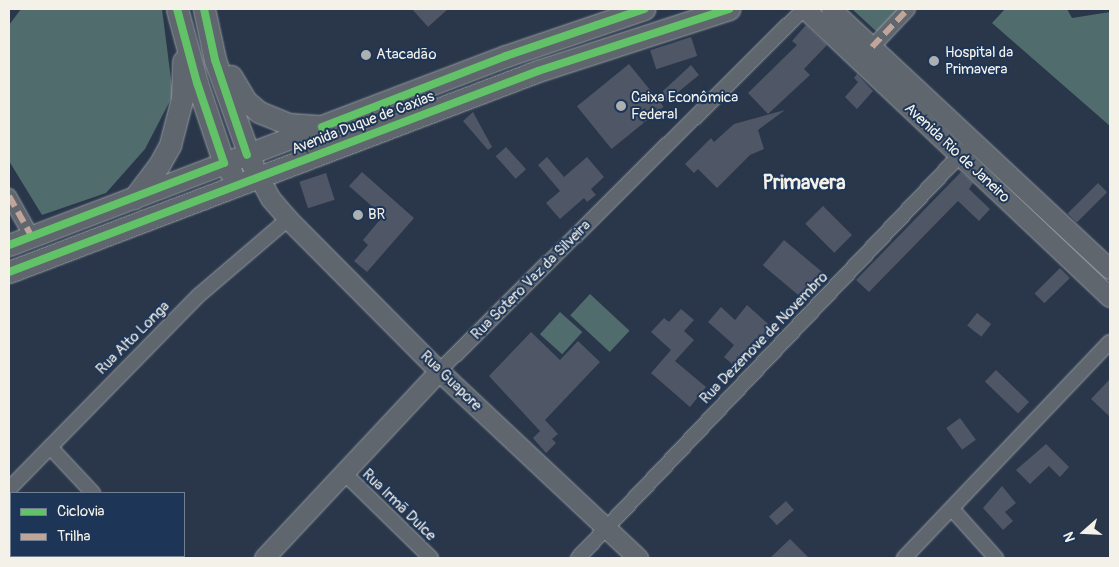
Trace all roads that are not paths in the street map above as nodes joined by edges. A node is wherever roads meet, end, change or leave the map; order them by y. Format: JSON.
{"nodes":[{"id":1,"x":178,"y":9,"type":"edge"},
{"id":2,"x":644,"y":9,"type":"edge"},
{"id":3,"x":729,"y":9,"type":"edge"},
{"id":4,"x":805,"y":9,"type":"edge"},
{"id":5,"x":831,"y":9,"type":"edge"},
{"id":6,"x":908,"y":9,"type":"edge"},
{"id":7,"x":206,"y":18,"type":"edge"},
{"id":8,"x":183,"y":33,"type":"junction"},
{"id":9,"x":872,"y":47,"type":"junction"},
{"id":10,"x":322,"y":126,"type":"junction"},
{"id":11,"x":976,"y":144,"type":"junction"},
{"id":12,"x":247,"y":155,"type":"junction"},
{"id":13,"x":960,"y":155,"type":"junction"},
{"id":14,"x":224,"y":163,"type":"junction"},
{"id":15,"x":250,"y":181,"type":"junction"},
{"id":16,"x":9,"y":196,"type":"edge"},
{"id":17,"x":134,"y":198,"type":"junction"},
{"id":18,"x":288,"y":219,"type":"junction"},
{"id":19,"x":32,"y":237,"type":"junction"},
{"id":20,"x":9,"y":245,"type":"edge"},
{"id":21,"x":1110,"y":269,"type":"edge"},
{"id":22,"x":9,"y":272,"type":"edge"},
{"id":23,"x":1110,"y":297,"type":"edge"},
{"id":24,"x":1110,"y":342,"type":"edge"},
{"id":25,"x":439,"y":371,"type":"junction"},
{"id":26,"x":50,"y":447,"type":"junction"},
{"id":27,"x":345,"y":474,"type":"junction"},
{"id":28,"x":9,"y":488,"type":"edge"},
{"id":29,"x":92,"y":492,"type":"edge"},
{"id":30,"x":952,"y":509,"type":"junction"},
{"id":31,"x":607,"y":527,"type":"junction"},
{"id":32,"x":264,"y":558,"type":"edge"},
{"id":33,"x":431,"y":558,"type":"edge"},
{"id":34,"x":578,"y":558,"type":"edge"},
{"id":35,"x":638,"y":558,"type":"edge"},
{"id":36,"x":904,"y":558,"type":"edge"},
{"id":37,"x":996,"y":558,"type":"edge"}],
"edges":[{"from":1,"to":8,"type":"main road"},
{"from":2,"to":10,"type":"main road","name":"Avenida Duque de Caxias"},
{"from":3,"to":15,"type":"main road","name":"Avenida Duque de Caxias"},
{"from":4,"to":13,"type":"street","name":"Avenida Rio de Janeiro"},
{"from":4,"to":25,"type":"street","name":"Rua Sotero Vaz da Silveira"},
{"from":5,"to":9,"type":"street","name":"Avenida Rio de Janeiro"},
{"from":6,"to":9,"type":"street"},
{"from":7,"to":10,"type":"main road"},
{"from":7,"to":12,"type":"main road"},
{"from":8,"to":14,"type":"main road"},
{"from":8,"to":17,"type":"main road"},
{"from":9,"to":11,"type":"street","name":"Avenida Rio de Janeiro"},
{"from":10,"to":12,"type":"main road","name":"Avenida Duque de Caxias"},
{"from":11,"to":13,"type":"street","name":"Rua Dezenove de Novembro"},
{"from":11,"to":21,"type":"street","name":"Avenida Rio de Janeiro"},
{"from":12,"to":14,"type":"main road","name":"Avenida Duque de Caxias"},
{"from":12,"to":15,"type":"main road"},
{"from":13,"to":23,"type":"street","name":"Avenida Rio de Janeiro"},
{"from":13,"to":31,"type":"street","name":"Rua Dezenove de Novembro"},
{"from":14,"to":15,"type":"main road"},
{"from":14,"to":17,"type":"main road","name":"Avenida Duque de Caxias"},
{"from":15,"to":18,"type":"street","name":"Rua Guapore"},
{"from":15,"to":22,"type":"main road","name":"Avenida Duque de Caxias"},
{"from":16,"to":19,"type":"street"},
{"from":17,"to":19,"type":"main road","name":"Avenida Duque de Caxias"},
{"from":18,"to":25,"type":"street","name":"Rua Guapore"},
{"from":18,"to":26,"type":"street","name":"Rua Alto Longa"},
{"from":19,"to":20,"type":"main road","name":"Avenida Duque de Caxias"},
{"from":24,"to":30,"type":"street"},
{"from":25,"to":27,"type":"street","name":"Rua Sotero Vaz da Silveira"},
{"from":25,"to":31,"type":"street","name":"Rua Guapore"},
{"from":26,"to":28,"type":"street","name":"Rua Alto Longa"},
{"from":26,"to":29,"type":"street"},
{"from":27,"to":32,"type":"street","name":"Rua Sotero Vaz da Silveira"},
{"from":27,"to":33,"type":"street","name":"Rua Irmã Dulce"},
{"from":30,"to":36,"type":"street"},
{"from":30,"to":37,"type":"street"},
{"from":31,"to":34,"type":"street","name":"Rua Dezenove de Novembro"},
{"from":31,"to":35,"type":"street","name":"Rua Guapore"}]}
